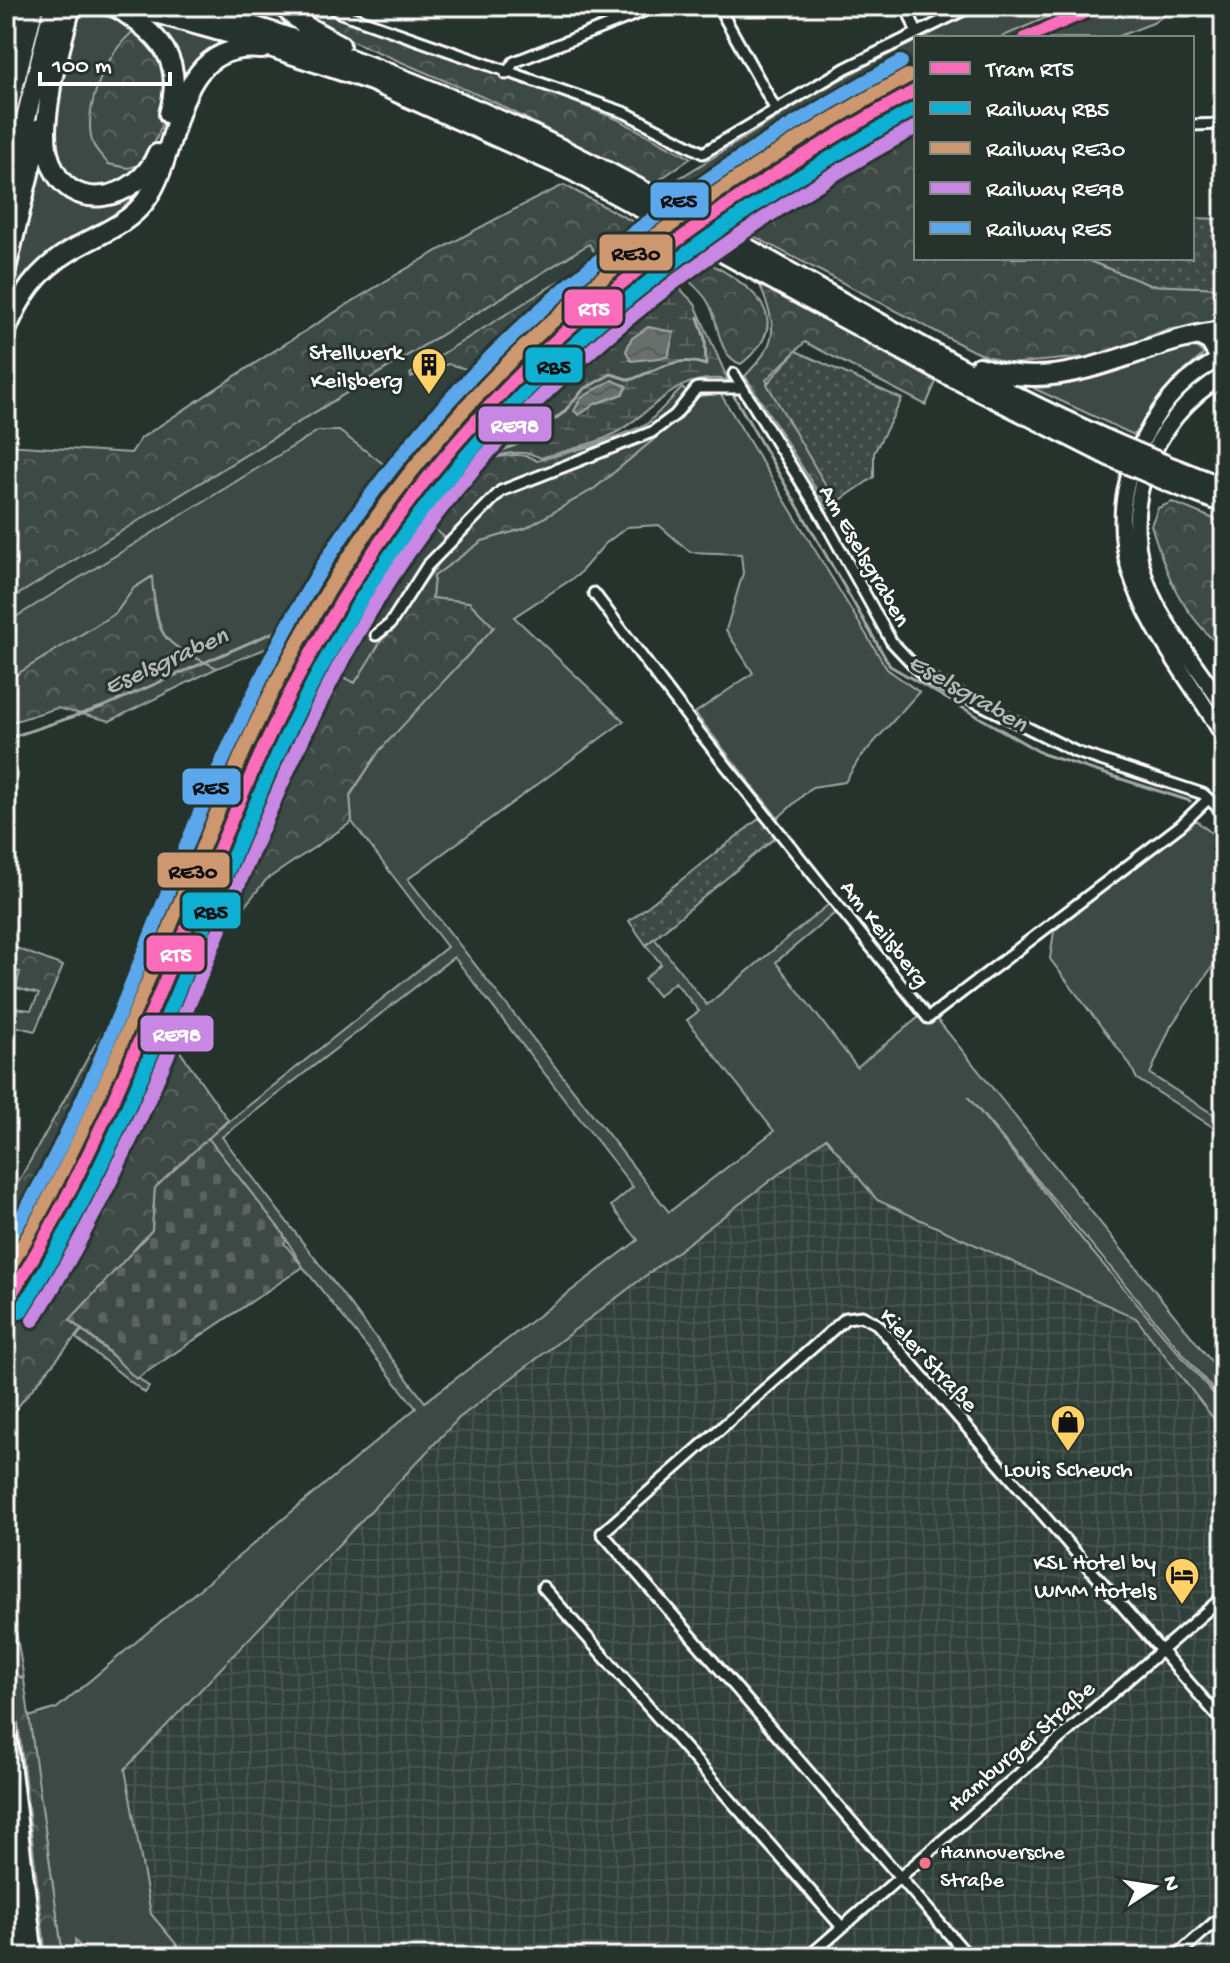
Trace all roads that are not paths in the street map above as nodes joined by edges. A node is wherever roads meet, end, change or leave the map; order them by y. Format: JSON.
{"nodes":[{"id":1,"x":18,"y":6,"type":"edge"},
{"id":2,"x":34,"y":6,"type":"edge"},
{"id":3,"x":54,"y":6,"type":"edge"},
{"id":4,"x":71,"y":6,"type":"edge"},
{"id":5,"x":115,"y":6,"type":"edge"},
{"id":6,"x":130,"y":6,"type":"edge"},
{"id":7,"x":186,"y":6,"type":"edge"},
{"id":8,"x":282,"y":6,"type":"edge"},
{"id":9,"x":329,"y":6,"type":"edge"},
{"id":10,"x":657,"y":6,"type":"edge"},
{"id":11,"x":718,"y":6,"type":"edge"},
{"id":12,"x":906,"y":6,"type":"edge"},
{"id":13,"x":972,"y":6,"type":"edge"},
{"id":14,"x":917,"y":33,"type":"junction"},
{"id":15,"x":6,"y":53,"type":"edge"},
{"id":16,"x":300,"y":57,"type":"junction"},
{"id":17,"x":392,"y":73,"type":"junction"},
{"id":18,"x":506,"y":74,"type":"junction"},
{"id":19,"x":51,"y":86,"type":"junction"},
{"id":20,"x":776,"y":110,"type":"junction"},
{"id":21,"x":6,"y":116,"type":"edge"},
{"id":22,"x":1224,"y":124,"type":"edge"},
{"id":23,"x":1194,"y":125,"type":"edge"},
{"id":24,"x":612,"y":184,"type":"junction"},
{"id":25,"x":6,"y":198,"type":"edge"},
{"id":26,"x":729,"y":246,"type":"junction"},
{"id":27,"x":6,"y":269,"type":"edge"},
{"id":28,"x":6,"y":331,"type":"edge"},
{"id":29,"x":1224,"y":331,"type":"edge"},
{"id":30,"x":1198,"y":335,"type":"junction"},
{"id":31,"x":934,"y":351,"type":"junction"},
{"id":32,"x":1223,"y":364,"type":"edge"},
{"id":33,"x":734,"y":374,"type":"dead end"},
{"id":34,"x":742,"y":388,"type":"junction"},
{"id":35,"x":1111,"y":450,"type":"junction"},
{"id":36,"x":1171,"y":475,"type":"junction"},
{"id":37,"x":1224,"y":488,"type":"edge"},
{"id":38,"x":1224,"y":503,"type":"edge"},
{"id":39,"x":594,"y":593,"type":"dead end"},
{"id":40,"x":376,"y":635,"type":"dead end"},
{"id":41,"x":1224,"y":707,"type":"edge"},
{"id":42,"x":1224,"y":737,"type":"edge"},
{"id":43,"x":1208,"y":799,"type":"junction"},
{"id":44,"x":1224,"y":813,"type":"edge"},
{"id":45,"x":543,"y":1587,"type":"dead end"},
{"id":46,"x":1224,"y":1596,"type":"edge"},
{"id":47,"x":1161,"y":1650,"type":"junction"},
{"id":48,"x":1224,"y":1723,"type":"edge"},
{"id":49,"x":6,"y":1728,"type":"edge"},
{"id":50,"x":12,"y":1874,"type":"edge"},
{"id":51,"x":899,"y":1877,"type":"junction"},
{"id":52,"x":1224,"y":1914,"type":"edge"},
{"id":53,"x":20,"y":1917,"type":"junction"},
{"id":54,"x":842,"y":1927,"type":"junction"},
{"id":55,"x":15,"y":1957,"type":"edge"},
{"id":56,"x":33,"y":1957,"type":"edge"},
{"id":57,"x":808,"y":1957,"type":"edge"},
{"id":58,"x":969,"y":1957,"type":"edge"},
{"id":59,"x":1175,"y":1957,"type":"edge"}],
"edges":[{"from":1,"to":15,"type":"highway"},
{"from":2,"to":21,"type":"highway"},
{"from":3,"to":25,"type":"highway"},
{"from":4,"to":19,"type":"highway"},
{"from":5,"to":19,"type":"highway"},
{"from":6,"to":16,"type":"highway"},
{"from":7,"to":17,"type":"highway"},
{"from":8,"to":17,"type":"highway"},
{"from":9,"to":18,"type":"street"},
{"from":10,"to":18,"type":"street"},
{"from":11,"to":20,"type":"street"},
{"from":12,"to":14,"type":"street"},
{"from":13,"to":14,"type":"street"},
{"from":14,"to":20,"type":"street"},
{"from":16,"to":24,"type":"highway"},
{"from":16,"to":28,"type":"highway"},
{"from":17,"to":24,"type":"highway"},
{"from":18,"to":20,"type":"street"},
{"from":19,"to":27,"type":"highway"},
{"from":22,"to":23,"type":"street"},
{"from":24,"to":26,"type":"highway"},
{"from":26,"to":31,"type":"highway"},
{"from":26,"to":35,"type":"highway"},
{"from":29,"to":30,"type":"highway"},
{"from":30,"to":31,"type":"highway"},
{"from":30,"to":32,"type":"highway"},
{"from":31,"to":35,"type":"highway"},
{"from":32,"to":41,"type":"main road"},
{"from":32,"to":42,"type":"main road"},
{"from":33,"to":34,"type":"street","name":"Am Eselsgraben"},
{"from":34,"to":40,"type":"street"},
{"from":34,"to":43,"type":"street","name":"Am Eselsgraben"},
{"from":35,"to":36,"type":"highway","bridge":true},
{"from":36,"to":37,"type":"highway"},
{"from":36,"to":38,"type":"highway"},
{"from":39,"to":43,"type":"street","name":"Am Keilsberg"},
{"from":43,"to":44,"type":"street","name":"Am Eselsgraben"},
{"from":45,"to":54,"type":"street"},
{"from":46,"to":47,"type":"street","name":"Hamburger Straße"},
{"from":47,"to":48,"type":"street"},
{"from":47,"to":51,"type":"street","name":"Hamburger Straße"},
{"from":47,"to":51,"type":"street","name":"Kieler Straße"},
{"from":49,"to":50,"type":"highway"},
{"from":50,"to":53,"type":"highway"},
{"from":51,"to":54,"type":"street","name":"Hamburger Straße"},
{"from":51,"to":58,"type":"street"},
{"from":52,"to":59,"type":"street"},
{"from":53,"to":55,"type":"highway"},
{"from":53,"to":56,"type":"highway"},
{"from":54,"to":57,"type":"street","name":"Hamburger Straße"}]}
